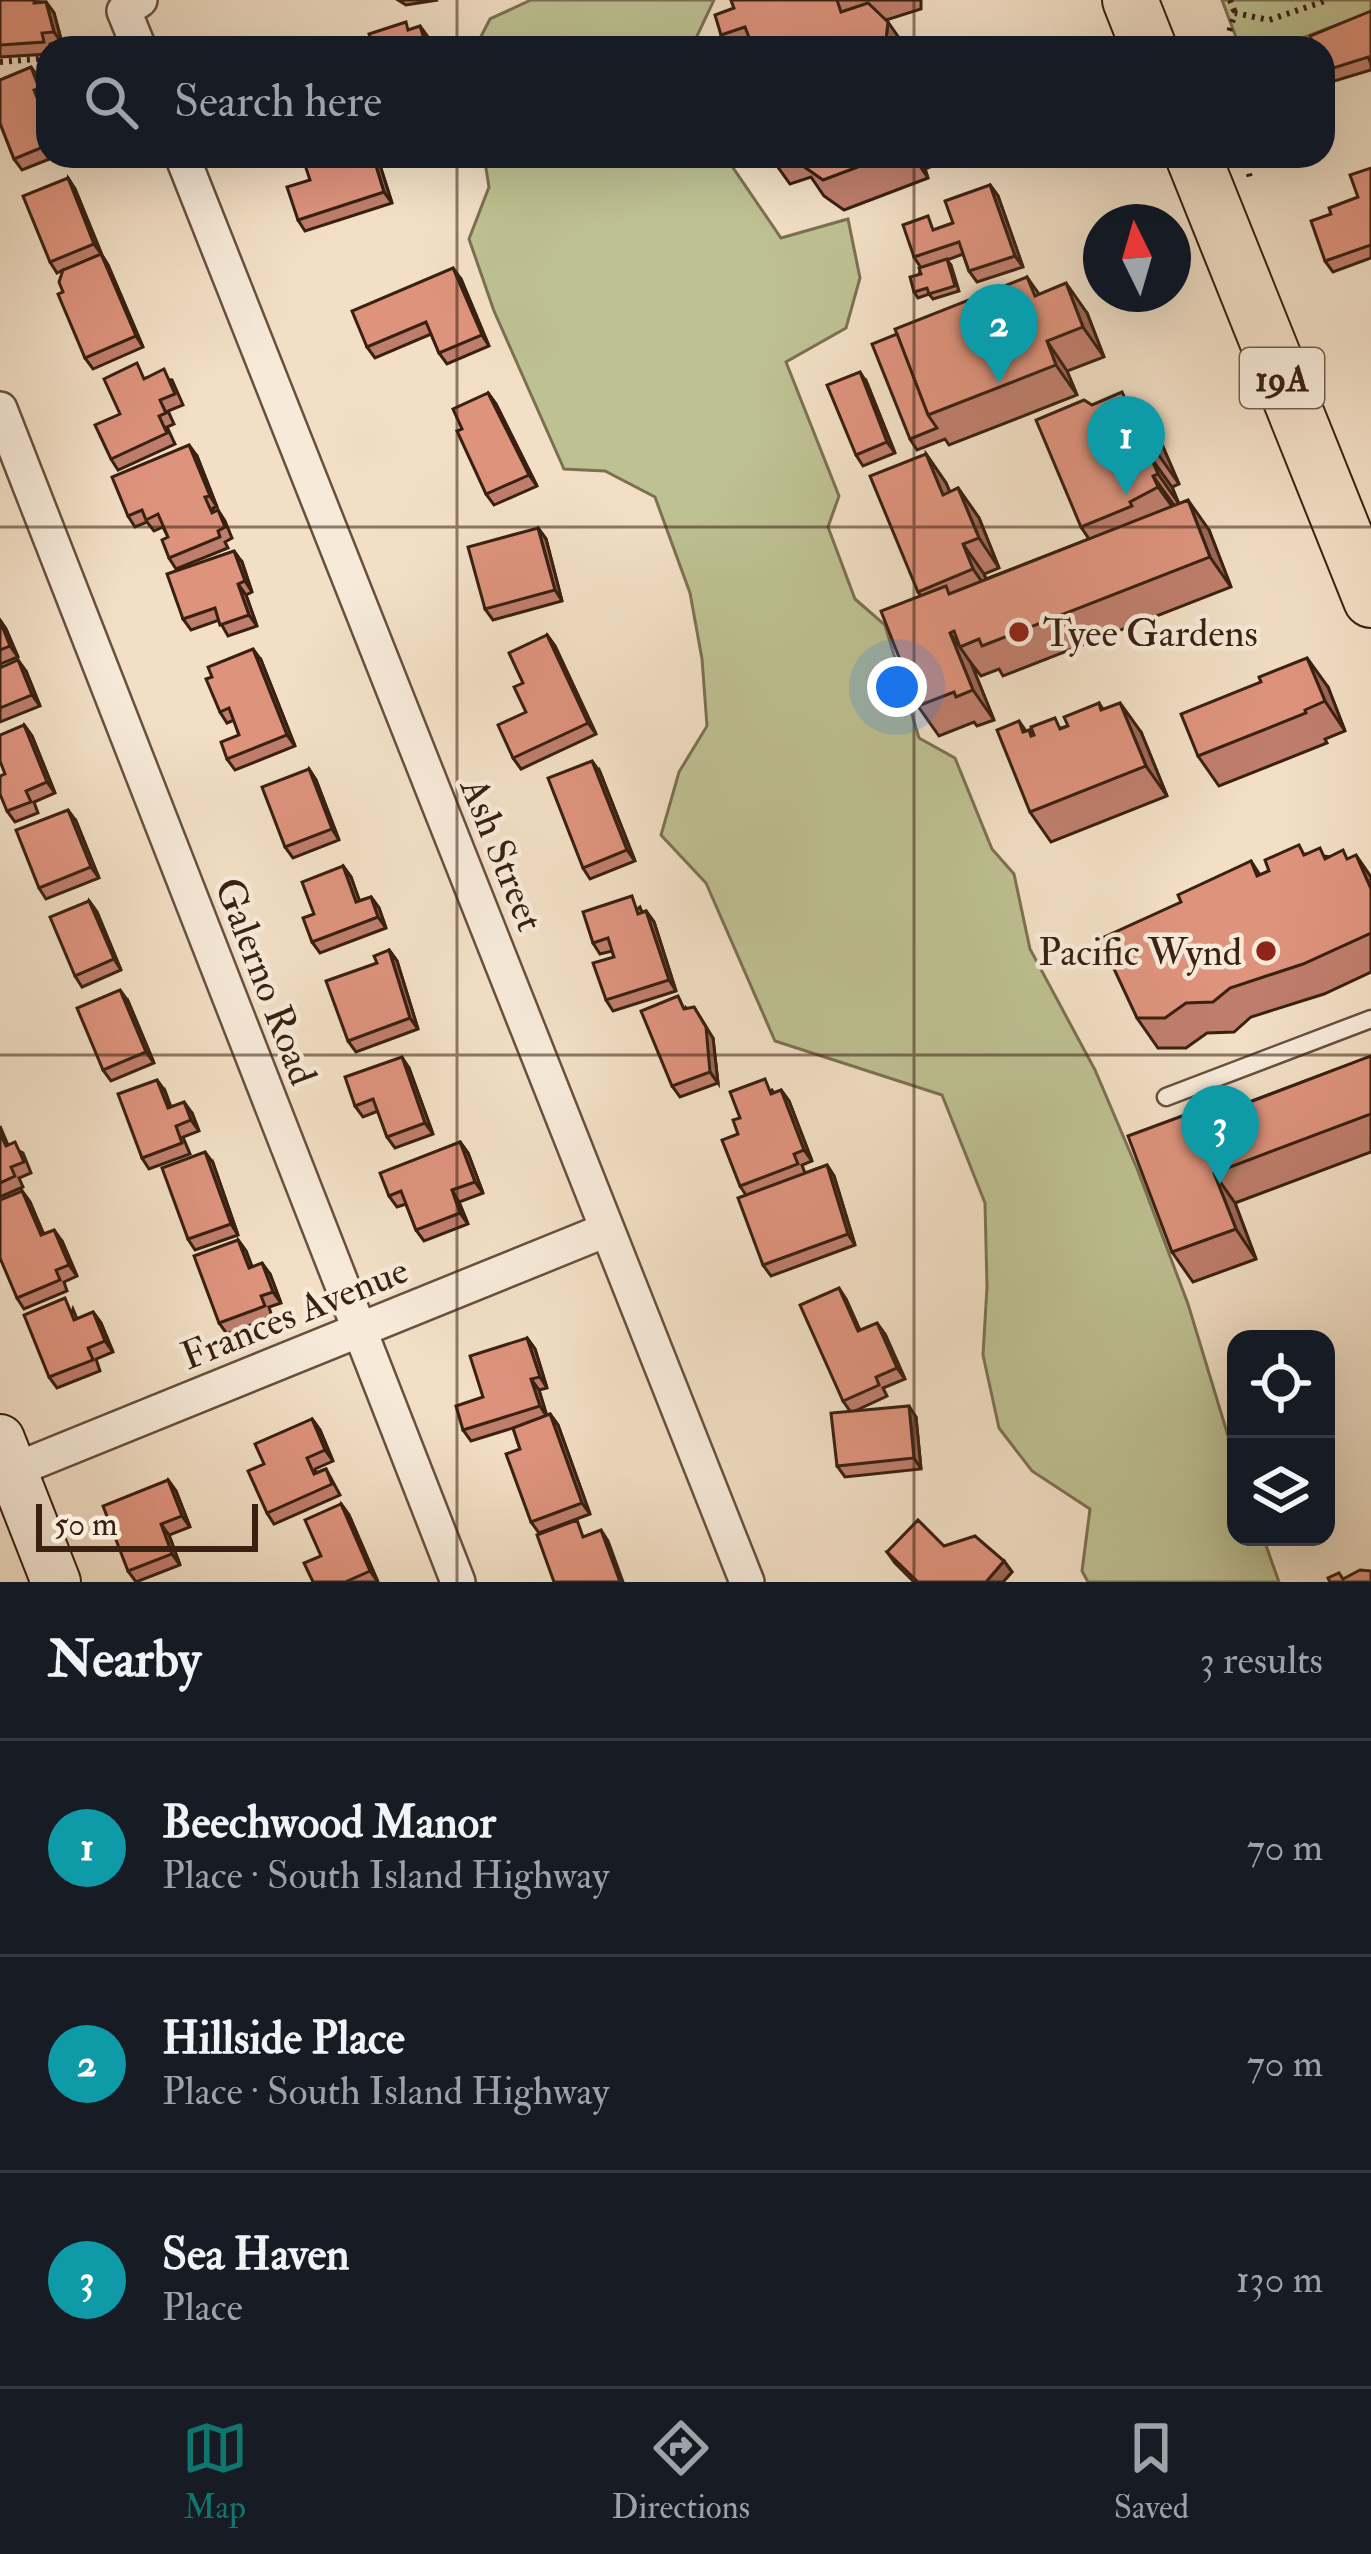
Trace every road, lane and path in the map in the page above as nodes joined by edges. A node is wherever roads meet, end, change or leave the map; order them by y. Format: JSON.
{"nodes":[{"id":1,"x":140,"y":0,"type":"edge"},
{"id":2,"x":1130,"y":0,"type":"edge"},
{"id":3,"x":1231,"y":0,"type":"edge"},
{"id":4,"x":1328,"y":0,"type":"edge"},
{"id":5,"x":1234,"y":13,"type":"junction"},
{"id":6,"x":134,"y":36,"type":"edge"},
{"id":7,"x":1144,"y":36,"type":"edge"},
{"id":8,"x":1227,"y":36,"type":"edge"},
{"id":9,"x":36,"y":59,"type":"edge"},
{"id":10,"x":0,"y":62,"type":"edge"},
{"id":11,"x":187,"y":168,"type":"edge"},
{"id":12,"x":1197,"y":168,"type":"edge"},
{"id":13,"x":0,"y":409,"type":"edge"},
{"id":14,"x":1371,"y":600,"type":"edge"},
{"id":15,"x":1371,"y":1019,"type":"edge"},
{"id":16,"x":1166,"y":1097,"type":"dead end"},
{"id":17,"x":606,"y":1230,"type":"junction"},
{"id":18,"x":358,"y":1332,"type":"junction"},
{"id":19,"x":6,"y":1455,"type":"edge"},
{"id":20,"x":56,"y":1582,"type":"edge"},
{"id":21,"x":458,"y":1582,"type":"edge"},
{"id":22,"x":747,"y":1582,"type":"edge"}],
"edges":[{"from":1,"to":6,"type":"street"},
{"from":2,"to":7,"type":"main road"},
{"from":3,"to":5,"type":"path"},
{"from":4,"to":5,"type":"path"},
{"from":5,"to":8,"type":"path"},
{"from":9,"to":10,"type":"path"},
{"from":11,"to":17,"type":"street","name":"Ash Street"},
{"from":12,"to":14,"type":"main road","number":"19A"},
{"from":13,"to":18,"type":"street","name":"Galerno Road"},
{"from":15,"to":16,"type":"lane"},
{"from":17,"to":18,"type":"street","name":"Frances Avenue"},
{"from":17,"to":22,"type":"street","name":"Ash Street"},
{"from":18,"to":19,"type":"street","name":"Frances Avenue"},
{"from":18,"to":21,"type":"street","name":"Galerno Road"},
{"from":19,"to":20,"type":"street"}]}
